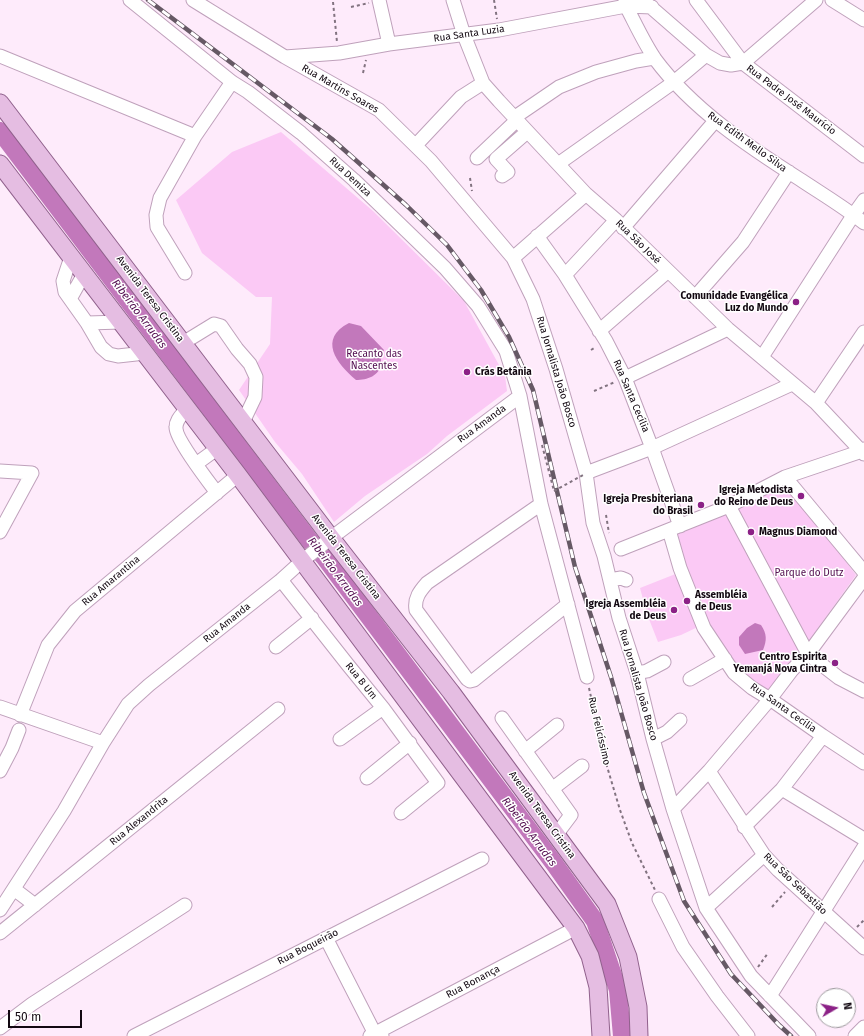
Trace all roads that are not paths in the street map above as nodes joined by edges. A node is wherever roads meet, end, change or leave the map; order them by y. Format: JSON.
{"nodes":[{"id":1,"x":130,"y":0,"type":"edge"},
{"id":2,"x":193,"y":0,"type":"edge"},
{"id":3,"x":380,"y":0,"type":"edge"},
{"id":4,"x":453,"y":0,"type":"edge"},
{"id":5,"x":696,"y":0,"type":"edge"},
{"id":6,"x":816,"y":0,"type":"edge"},
{"id":7,"x":832,"y":0,"type":"edge"},
{"id":8,"x":625,"y":3,"type":"edge"},
{"id":9,"x":647,"y":3,"type":"edge"},
{"id":10,"x":864,"y":20,"type":"edge"},
{"id":11,"x":464,"y":35,"type":"junction"},
{"id":12,"x":389,"y":44,"type":"junction"},
{"id":13,"x":706,"y":55,"type":"junction"},
{"id":14,"x":0,"y":56,"type":"edge"},
{"id":15,"x":285,"y":57,"type":"junction"},
{"id":16,"x":654,"y":58,"type":"junction"},
{"id":17,"x":743,"y":63,"type":"junction"},
{"id":18,"x":232,"y":82,"type":"junction"},
{"id":19,"x":674,"y":82,"type":"junction"},
{"id":20,"x":483,"y":83,"type":"junction"},
{"id":21,"x":0,"y":103,"type":"edge"},
{"id":22,"x":516,"y":119,"type":"junction"},
{"id":23,"x":715,"y":120,"type":"junction"},
{"id":24,"x":527,"y":132,"type":"junction"},
{"id":25,"x":195,"y":136,"type":"junction"},
{"id":26,"x":416,"y":145,"type":"junction"},
{"id":27,"x":864,"y":156,"type":"edge"},
{"id":28,"x":477,"y":158,"type":"dead end"},
{"id":29,"x":0,"y":164,"type":"edge"},
{"id":30,"x":558,"y":164,"type":"junction"},
{"id":31,"x":789,"y":172,"type":"junction"},
{"id":32,"x":502,"y":176,"type":"dead end"},
{"id":33,"x":586,"y":194,"type":"junction"},
{"id":34,"x":864,"y":200,"type":"edge"},
{"id":35,"x":854,"y":214,"type":"junction"},
{"id":36,"x":864,"y":223,"type":"edge"},
{"id":37,"x":620,"y":224,"type":"junction"},
{"id":38,"x":537,"y":236,"type":"junction"},
{"id":39,"x":71,"y":257,"type":"junction"},
{"id":40,"x":513,"y":258,"type":"junction"},
{"id":41,"x":668,"y":271,"type":"junction"},
{"id":42,"x":185,"y":273,"type":"dead end"},
{"id":43,"x":84,"y":274,"type":"junction"},
{"id":44,"x":565,"y":275,"type":"junction"},
{"id":45,"x":695,"y":297,"type":"junction"},
{"id":46,"x":70,"y":299,"type":"junction"},
{"id":47,"x":122,"y":322,"type":"junction"},
{"id":48,"x":87,"y":323,"type":"junction"},
{"id":49,"x":728,"y":329,"type":"junction"},
{"id":50,"x":599,"y":331,"type":"junction"},
{"id":51,"x":864,"y":332,"type":"edge"},
{"id":52,"x":183,"y":343,"type":"junction"},
{"id":53,"x":145,"y":354,"type":"junction"},
{"id":54,"x":762,"y":358,"type":"junction"},
{"id":55,"x":625,"y":378,"type":"junction"},
{"id":56,"x":792,"y":384,"type":"junction"},
{"id":57,"x":520,"y":396,"type":"junction"},
{"id":58,"x":816,"y":403,"type":"junction"},
{"id":59,"x":187,"y":408,"type":"junction"},
{"id":60,"x":243,"y":422,"type":"junction"},
{"id":61,"x":218,"y":448,"type":"junction"},
{"id":62,"x":652,"y":448,"type":"junction"},
{"id":63,"x":863,"y":451,"type":"edge"},
{"id":64,"x":196,"y":464,"type":"junction"},
{"id":65,"x":0,"y":471,"type":"edge"},
{"id":66,"x":584,"y":474,"type":"junction"},
{"id":67,"x":238,"y":475,"type":"junction"},
{"id":68,"x":785,"y":477,"type":"junction"},
{"id":69,"x":217,"y":493,"type":"junction"},
{"id":70,"x":541,"y":504,"type":"junction"},
{"id":71,"x":729,"y":506,"type":"junction"},
{"id":72,"x":674,"y":528,"type":"junction"},
{"id":73,"x":0,"y":532,"type":"edge"},
{"id":74,"x":328,"y":541,"type":"junction"},
{"id":75,"x":621,"y":550,"type":"dead end"},
{"id":76,"x":305,"y":558,"type":"junction"},
{"id":77,"x":864,"y":572,"type":"edge"},
{"id":78,"x":864,"y":578,"type":"edge"},
{"id":79,"x":281,"y":580,"type":"junction"},
{"id":80,"x":610,"y":580,"type":"junction"},
{"id":81,"x":626,"y":580,"type":"dead end"},
{"id":82,"x":568,"y":604,"type":"junction"},
{"id":83,"x":312,"y":618,"type":"junction"},
{"id":84,"x":276,"y":647,"type":"dead end"},
{"id":85,"x":808,"y":654,"type":"junction"},
{"id":86,"x":725,"y":659,"type":"junction"},
{"id":87,"x":664,"y":662,"type":"dead end"},
{"id":88,"x":637,"y":673,"type":"junction"},
{"id":89,"x":587,"y":677,"type":"road end"},
{"id":90,"x":687,"y":679,"type":"dead end"},
{"id":91,"x":864,"y":691,"type":"edge"},
{"id":92,"x":770,"y":699,"type":"junction"},
{"id":93,"x":0,"y":707,"type":"edge"},
{"id":94,"x":383,"y":708,"type":"junction"},
{"id":95,"x":278,"y":710,"type":"dead end"},
{"id":96,"x":20,"y":715,"type":"junction"},
{"id":97,"x":502,"y":718,"type":"dead end"},
{"id":98,"x":680,"y":720,"type":"dead end"},
{"id":99,"x":557,"y":725,"type":"dead end"},
{"id":100,"x":19,"y":730,"type":"dead end"},
{"id":101,"x":823,"y":736,"type":"junction"},
{"id":102,"x":340,"y":739,"type":"dead end"},
{"id":103,"x":653,"y":739,"type":"junction"},
{"id":104,"x":103,"y":743,"type":"junction"},
{"id":105,"x":410,"y":743,"type":"junction"},
{"id":106,"x":525,"y":751,"type":"junction"},
{"id":107,"x":864,"y":763,"type":"edge"},
{"id":108,"x":582,"y":766,"type":"dead end"},
{"id":109,"x":0,"y":771,"type":"edge"},
{"id":110,"x":709,"y":771,"type":"junction"},
{"id":111,"x":366,"y":778,"type":"dead end"},
{"id":112,"x":552,"y":789,"type":"junction"},
{"id":113,"x":782,"y":789,"type":"junction"},
{"id":114,"x":673,"y":809,"type":"junction"},
{"id":115,"x":400,"y":814,"type":"dead end"},
{"id":116,"x":744,"y":826,"type":"junction"},
{"id":117,"x":556,"y":835,"type":"junction"},
{"id":118,"x":864,"y":839,"type":"edge"},
{"id":119,"x":864,"y":847,"type":"edge"},
{"id":120,"x":764,"y":855,"type":"junction"},
{"id":121,"x":482,"y":859,"type":"dead end"},
{"id":122,"x":14,"y":888,"type":"junction"},
{"id":123,"x":659,"y":899,"type":"road end"},
{"id":124,"x":35,"y":905,"type":"junction"},
{"id":125,"x":185,"y":905,"type":"dead end"},
{"id":126,"x":706,"y":908,"type":"junction"},
{"id":127,"x":0,"y":910,"type":"edge"},
{"id":128,"x":824,"y":912,"type":"junction"},
{"id":129,"x":576,"y":928,"type":"junction"},
{"id":130,"x":0,"y":933,"type":"edge"},
{"id":131,"x":326,"y":938,"type":"junction"},
{"id":132,"x":864,"y":948,"type":"edge"},
{"id":133,"x":770,"y":996,"type":"junction"},
{"id":134,"x":864,"y":1027,"type":"edge"},
{"id":135,"x":0,"y":1028,"type":"edge"},
{"id":136,"x":745,"y":1034,"type":"edge"},
{"id":137,"x":376,"y":1035,"type":"edge"},
{"id":138,"x":134,"y":1036,"type":"edge"},
{"id":139,"x":601,"y":1036,"type":"edge"},
{"id":140,"x":639,"y":1036,"type":"edge"},
{"id":141,"x":809,"y":1036,"type":"edge"},
{"id":142,"x":855,"y":1036,"type":"edge"}],
"edges":[{"from":1,"to":18,"type":"street","name":"Rua Demiza"},
{"from":2,"to":15,"type":"street","name":"Rua Martins Soares"},
{"from":3,"to":12,"type":"street"},
{"from":4,"to":11,"type":"street","name":"Rua São José"},
{"from":5,"to":17,"type":"street","name":"Rua Padre José Maurício"},
{"from":6,"to":17,"type":"street"},
{"from":7,"to":10,"type":"street"},
{"from":8,"to":9,"type":"street","name":"Rua Santa Luzia"},
{"from":8,"to":11,"type":"street","name":"Rua Santa Luzia"},
{"from":8,"to":16,"type":"street","name":"Rua Edith Mello Silva"},
{"from":9,"to":13,"type":"street"},
{"from":11,"to":12,"type":"street","name":"Rua Santa Luzia"},
{"from":11,"to":20,"type":"street","name":"Rua São José"},
{"from":12,"to":15,"type":"street","name":"Rua Santa Luzia"},
{"from":13,"to":17,"type":"street"},
{"from":13,"to":19,"type":"street"},
{"from":14,"to":25,"type":"street"},
{"from":15,"to":26,"type":"street","name":"Rua Martins Soares"},
{"from":16,"to":19,"type":"street","name":"Rua Edith Mello Silva"},
{"from":16,"to":22,"type":"street"},
{"from":17,"to":27,"type":"street","name":"Rua Padre José Maurício"},
{"from":18,"to":25,"type":"street"},
{"from":18,"to":57,"type":"street","name":"Rua Demiza"},
{"from":19,"to":23,"type":"street","name":"Rua Edith Mello Silva"},
{"from":19,"to":30,"type":"street"},
{"from":20,"to":22,"type":"street","name":"Rua São José"},
{"from":20,"to":26,"type":"street"},
{"from":21,"to":52,"type":"main road","name":"Avenida Teresa Cristina"},
{"from":22,"to":24,"type":"street","name":"Rua São José"},
{"from":22,"to":28,"type":"street"},
{"from":23,"to":31,"type":"street","name":"Rua Edith Mello Silva"},
{"from":23,"to":37,"type":"street"},
{"from":24,"to":30,"type":"street","name":"Rua São José"},
{"from":24,"to":32,"type":"street"},
{"from":25,"to":42,"type":"street"},
{"from":26,"to":40,"type":"street","name":"Rua Martins Soares"},
{"from":29,"to":39,"type":"main road"},
{"from":30,"to":33,"type":"street","name":"Rua São José"},
{"from":31,"to":35,"type":"street","name":"Rua Edith Mello Silva"},
{"from":31,"to":45,"type":"street"},
{"from":33,"to":37,"type":"street","name":"Rua São José"},
{"from":33,"to":38,"type":"street"},
{"from":34,"to":35,"type":"street"},
{"from":35,"to":36,"type":"street","name":"Rua Edith Mello Silva"},
{"from":35,"to":54,"type":"street"},
{"from":37,"to":41,"type":"street","name":"Rua São José"},
{"from":37,"to":44,"type":"street"},
{"from":38,"to":40,"type":"street"},
{"from":38,"to":44,"type":"street","name":"Rua Santa Cecília"},
{"from":39,"to":43,"type":"main road"},
{"from":39,"to":46,"type":"street"},
{"from":40,"to":66,"type":"street","name":"Rua Jornalista João Bosco"},
{"from":41,"to":45,"type":"street","name":"Rua São José"},
{"from":41,"to":50,"type":"street"},
{"from":43,"to":46,"type":"street"},
{"from":43,"to":47,"type":"main road"},
{"from":44,"to":50,"type":"street","name":"Rua Santa Cecília"},
{"from":45,"to":49,"type":"street","name":"Rua São José"},
{"from":46,"to":48,"type":"street"},
{"from":47,"to":48,"type":"street"},
{"from":47,"to":53,"type":"main road"},
{"from":48,"to":53,"type":"street"},
{"from":49,"to":54,"type":"street","name":"Rua São José"},
{"from":49,"to":55,"type":"street"},
{"from":50,"to":55,"type":"street","name":"Rua Santa Cecília"},
{"from":51,"to":58,"type":"street"},
{"from":52,"to":60,"type":"main road","name":"Avenida Teresa Cristina"},
{"from":52,"to":60,"type":"street"},
{"from":53,"to":59,"type":"main road"},
{"from":54,"to":56,"type":"street","name":"Rua São José"},
{"from":55,"to":62,"type":"street","name":"Rua Santa Cecília"},
{"from":56,"to":58,"type":"street","name":"Rua São José"},
{"from":56,"to":62,"type":"street"},
{"from":57,"to":70,"type":"street"},
{"from":57,"to":74,"type":"street","name":"Rua Amanda"},
{"from":58,"to":63,"type":"street","name":"Rua São José"},
{"from":59,"to":61,"type":"main road"},
{"from":59,"to":64,"type":"street"},
{"from":60,"to":74,"type":"main road","name":"Avenida Teresa Cristina"},
{"from":61,"to":64,"type":"street"},
{"from":61,"to":67,"type":"main road"},
{"from":62,"to":66,"type":"street"},
{"from":62,"to":72,"type":"street","name":"Rua Santa Cecília"},
{"from":63,"to":68,"type":"street"},
{"from":64,"to":69,"type":"street"},
{"from":65,"to":73,"type":"street"},
{"from":66,"to":80,"type":"street","name":"Rua Jornalista João Bosco"},
{"from":67,"to":69,"type":"street","name":"Rua Amarantina"},
{"from":67,"to":76,"type":"main road"},
{"from":68,"to":71,"type":"street"},
{"from":68,"to":77,"type":"street"},
{"from":69,"to":96,"type":"street","name":"Rua Amarantina"},
{"from":70,"to":82,"type":"street"},
{"from":70,"to":82,"type":"street"},
{"from":71,"to":72,"type":"street"},
{"from":71,"to":85,"type":"street"},
{"from":72,"to":75,"type":"street"},
{"from":72,"to":86,"type":"street","name":"Rua Santa Cecília"},
{"from":74,"to":76,"type":"street","name":"Rua Amanda"},
{"from":74,"to":117,"type":"main road","name":"Avenida Teresa Cristina"},
{"from":76,"to":79,"type":"street","name":"Rua Amanda"},
{"from":76,"to":129,"type":"main road"},
{"from":78,"to":85,"type":"street"},
{"from":79,"to":83,"type":"street","name":"Rua B Um"},
{"from":79,"to":104,"type":"street","name":"Rua Amanda"},
{"from":80,"to":81,"type":"street"},
{"from":80,"to":88,"type":"street","name":"Rua Jornalista João Bosco"},
{"from":82,"to":89,"type":"street"},
{"from":83,"to":84,"type":"street"},
{"from":83,"to":94,"type":"street","name":"Rua B Um"},
{"from":85,"to":91,"type":"street"},
{"from":85,"to":92,"type":"street"},
{"from":86,"to":90,"type":"street"},
{"from":86,"to":92,"type":"street","name":"Rua Santa Cecília"},
{"from":87,"to":88,"type":"street"},
{"from":88,"to":103,"type":"street","name":"Rua Jornalista João Bosco"},
{"from":92,"to":101,"type":"street","name":"Rua Santa Cecília"},
{"from":92,"to":110,"type":"street"},
{"from":93,"to":96,"type":"street"},
{"from":94,"to":102,"type":"street"},
{"from":94,"to":105,"type":"street","name":"Rua B Um"},
{"from":95,"to":124,"type":"street","name":"Rua Alexandrita"},
{"from":96,"to":104,"type":"street"},
{"from":97,"to":106,"type":"street"},
{"from":98,"to":103,"type":"street"},
{"from":99,"to":106,"type":"street"},
{"from":100,"to":109,"type":"street"},
{"from":101,"to":107,"type":"street","name":"Rua Santa Cecília"},
{"from":101,"to":113,"type":"street"},
{"from":103,"to":114,"type":"street","name":"Rua Jornalista João Bosco"},
{"from":104,"to":122,"type":"street","name":"Rua Amanda"},
{"from":105,"to":111,"type":"street"},
{"from":105,"to":115,"type":"street","name":"Rua B Um"},
{"from":106,"to":112,"type":"street"},
{"from":108,"to":112,"type":"street"},
{"from":110,"to":114,"type":"street"},
{"from":110,"to":116,"type":"street","name":"Rua São Sebastião"},
{"from":112,"to":117,"type":"street"},
{"from":113,"to":116,"type":"street"},
{"from":113,"to":118,"type":"street"},
{"from":114,"to":126,"type":"street","name":"Rua Jornalista João Bosco"},
{"from":116,"to":120,"type":"street","name":"Rua São Sebastião"},
{"from":117,"to":140,"type":"main road","name":"Avenida Teresa Cristina"},
{"from":119,"to":128,"type":"street"},
{"from":120,"to":126,"type":"street"},
{"from":120,"to":128,"type":"street","name":"Rua São Sebastião"},
{"from":121,"to":131,"type":"street","name":"Rua Boqueirão"},
{"from":122,"to":124,"type":"street"},
{"from":122,"to":127,"type":"street","name":"Rua Amanda"},
{"from":123,"to":136,"type":"street"},
{"from":124,"to":130,"type":"street","name":"Rua Alexandrita"},
{"from":125,"to":135,"type":"street"},
{"from":126,"to":133,"type":"street","name":"Rua Jornalista João Bosco"},
{"from":128,"to":132,"type":"street","name":"Rua São Sebastião"},
{"from":128,"to":133,"type":"street"},
{"from":129,"to":137,"type":"street","name":"Rua Bonança"},
{"from":129,"to":139,"type":"main road"},
{"from":131,"to":137,"type":"street"},
{"from":131,"to":138,"type":"street","name":"Rua Boqueirão"},
{"from":133,"to":141,"type":"street","name":"Rua Jornalista João Bosco"},
{"from":134,"to":142,"type":"street"}]}
